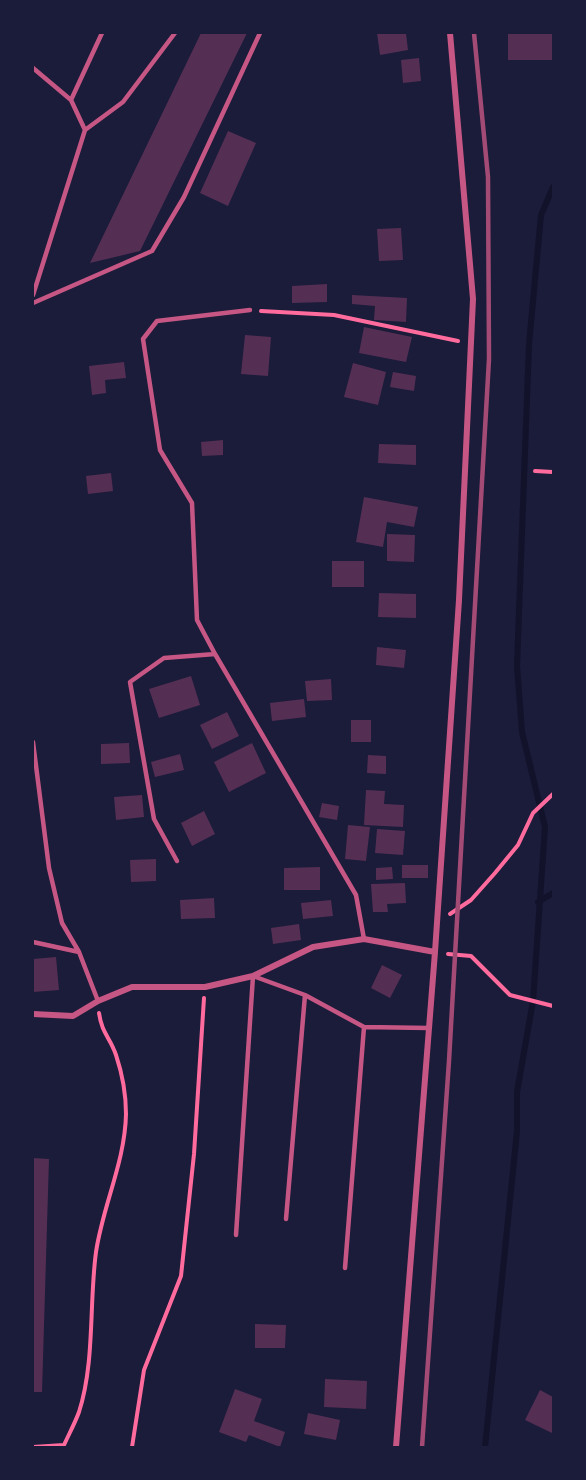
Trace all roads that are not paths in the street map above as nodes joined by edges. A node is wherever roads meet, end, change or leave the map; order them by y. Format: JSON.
{"nodes":[{"id":1,"x":102,"y":33,"type":"edge"},
{"id":2,"x":175,"y":33,"type":"edge"},
{"id":3,"x":260,"y":33,"type":"edge"},
{"id":4,"x":450,"y":33,"type":"edge"},
{"id":5,"x":33,"y":68,"type":"edge"},
{"id":6,"x":71,"y":100,"type":"junction"},
{"id":7,"x":85,"y":130,"type":"junction"},
{"id":8,"x":33,"y":295,"type":"edge"},
{"id":9,"x":33,"y":303,"type":"edge"},
{"id":10,"x":250,"y":310,"type":"road end"},
{"id":11,"x":215,"y":654,"type":"junction"},
{"id":12,"x":33,"y":742,"type":"edge"},
{"id":13,"x":177,"y":861,"type":"dead end"},
{"id":14,"x":364,"y":939,"type":"junction"},
{"id":15,"x":33,"y":942,"type":"edge"},
{"id":16,"x":79,"y":952,"type":"junction"},
{"id":17,"x":435,"y":952,"type":"junction"},
{"id":18,"x":253,"y":976,"type":"junction"},
{"id":19,"x":305,"y":995,"type":"junction"},
{"id":20,"x":98,"y":1000,"type":"junction"},
{"id":21,"x":33,"y":1014,"type":"edge"},
{"id":22,"x":364,"y":1027,"type":"junction"},
{"id":23,"x":429,"y":1028,"type":"junction"},
{"id":24,"x":286,"y":1219,"type":"dead end"},
{"id":25,"x":236,"y":1235,"type":"dead end"},
{"id":26,"x":345,"y":1268,"type":"dead end"},
{"id":27,"x":396,"y":1447,"type":"edge"}],
"edges":[{"from":1,"to":6,"type":"lane"},
{"from":2,"to":7,"type":"lane"},
{"from":3,"to":9,"type":"lane"},
{"from":4,"to":17,"type":"street"},
{"from":5,"to":6,"type":"lane"},
{"from":6,"to":7,"type":"lane"},
{"from":7,"to":8,"type":"lane"},
{"from":10,"to":11,"type":"lane"},
{"from":11,"to":13,"type":"lane"},
{"from":11,"to":14,"type":"lane"},
{"from":12,"to":16,"type":"lane"},
{"from":14,"to":17,"type":"street"},
{"from":14,"to":18,"type":"street"},
{"from":15,"to":16,"type":"lane"},
{"from":16,"to":20,"type":"lane"},
{"from":17,"to":23,"type":"street"},
{"from":18,"to":19,"type":"lane"},
{"from":18,"to":20,"type":"street"},
{"from":18,"to":25,"type":"lane"},
{"from":19,"to":22,"type":"lane"},
{"from":19,"to":24,"type":"lane"},
{"from":20,"to":21,"type":"street"},
{"from":22,"to":23,"type":"lane"},
{"from":22,"to":26,"type":"lane"},
{"from":23,"to":27,"type":"street"}]}
